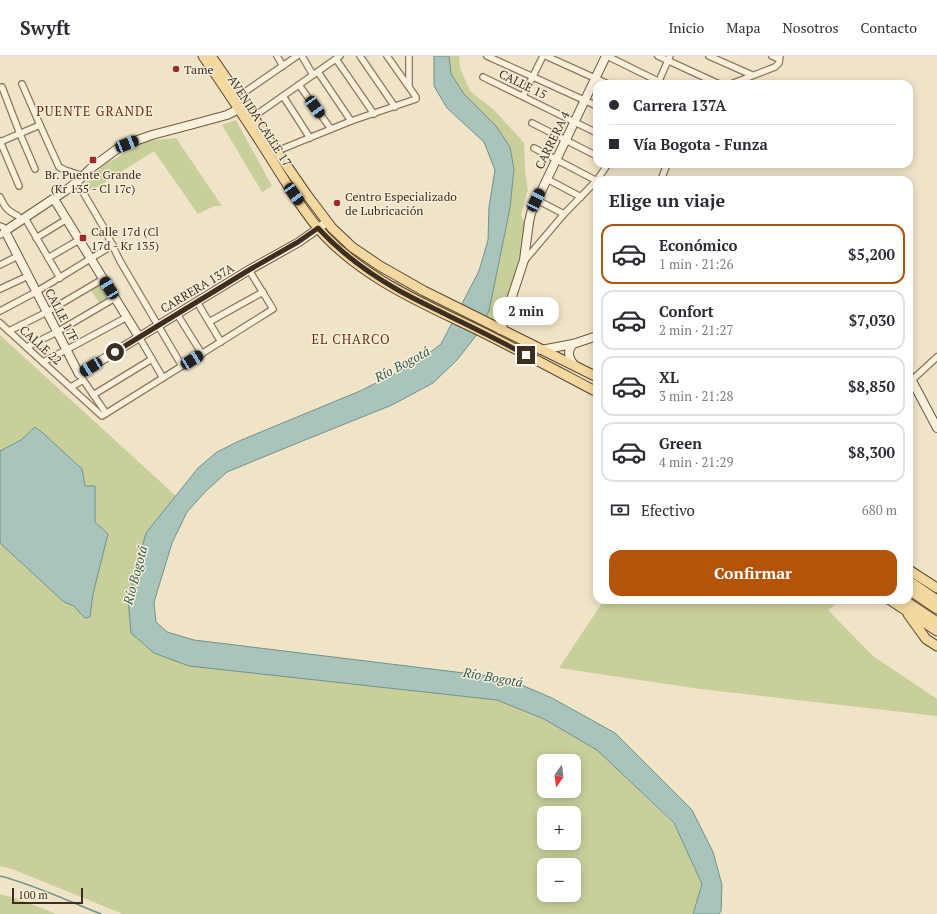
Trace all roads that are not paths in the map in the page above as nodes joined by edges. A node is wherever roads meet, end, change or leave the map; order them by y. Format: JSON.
{"nodes":[{"id":1,"x":203,"y":56,"type":"edge"},
{"id":2,"x":211,"y":56,"type":"edge"},
{"id":3,"x":277,"y":56,"type":"edge"},
{"id":4,"x":297,"y":56,"type":"edge"},
{"id":5,"x":302,"y":56,"type":"edge"},
{"id":6,"x":360,"y":56,"type":"edge"},
{"id":7,"x":387,"y":56,"type":"edge"},
{"id":8,"x":409,"y":56,"type":"edge"},
{"id":9,"x":488,"y":56,"type":"edge"},
{"id":10,"x":543,"y":56,"type":"edge"},
{"id":11,"x":546,"y":56,"type":"edge"},
{"id":12,"x":606,"y":56,"type":"edge"},
{"id":13,"x":658,"y":56,"type":"edge"},
{"id":14,"x":709,"y":56,"type":"edge"},
{"id":15,"x":772,"y":56,"type":"edge"},
{"id":16,"x":338,"y":57,"type":"edge"},
{"id":17,"x":669,"y":58,"type":"edge"},
{"id":18,"x":779,"y":58,"type":"edge"},
{"id":19,"x":282,"y":66,"type":"junction"},
{"id":20,"x":316,"y":73,"type":"junction"},
{"id":21,"x":752,"y":76,"type":"junction"},
{"id":22,"x":483,"y":77,"type":"dead end"},
{"id":23,"x":533,"y":77,"type":"junction"},
{"id":24,"x":595,"y":78,"type":"junction"},
{"id":25,"x":599,"y":80,"type":"edge"},
{"id":26,"x":654,"y":80,"type":"edge"},
{"id":27,"x":661,"y":80,"type":"edge"},
{"id":28,"x":711,"y":80,"type":"edge"},
{"id":29,"x":742,"y":80,"type":"edge"},
{"id":30,"x":593,"y":82,"type":"edge"},
{"id":31,"x":22,"y":84,"type":"dead end"},
{"id":32,"x":299,"y":85,"type":"junction"},
{"id":33,"x":409,"y":86,"type":"junction"},
{"id":34,"x":2,"y":87,"type":"dead end"},
{"id":35,"x":238,"y":96,"type":"junction"},
{"id":36,"x":283,"y":96,"type":"junction"},
{"id":37,"x":523,"y":96,"type":"junction"},
{"id":38,"x":584,"y":100,"type":"junction"},
{"id":39,"x":593,"y":104,"type":"edge"},
{"id":40,"x":395,"y":106,"type":"junction"},
{"id":41,"x":242,"y":107,"type":"junction"},
{"id":42,"x":374,"y":114,"type":"junction"},
{"id":43,"x":253,"y":117,"type":"junction"},
{"id":44,"x":351,"y":121,"type":"junction"},
{"id":45,"x":574,"y":122,"type":"junction"},
{"id":46,"x":532,"y":123,"type":"dead end"},
{"id":47,"x":40,"y":125,"type":"junction"},
{"id":48,"x":331,"y":130,"type":"junction"},
{"id":49,"x":593,"y":131,"type":"edge"},
{"id":50,"x":20,"y":134,"type":"junction"},
{"id":51,"x":310,"y":138,"type":"junction"},
{"id":52,"x":565,"y":140,"type":"junction"},
{"id":53,"x":0,"y":141,"type":"edge"},
{"id":54,"x":534,"y":148,"type":"dead end"},
{"id":55,"x":277,"y":151,"type":"junction"},
{"id":56,"x":593,"y":154,"type":"edge"},
{"id":57,"x":556,"y":159,"type":"junction"},
{"id":58,"x":35,"y":170,"type":"dead end"},
{"id":59,"x":83,"y":176,"type":"junction"},
{"id":60,"x":593,"y":178,"type":"edge"},
{"id":61,"x":546,"y":179,"type":"junction"},
{"id":62,"x":77,"y":182,"type":"junction"},
{"id":63,"x":593,"y":184,"type":"edge"},
{"id":64,"x":19,"y":186,"type":"dead end"},
{"id":65,"x":0,"y":197,"type":"edge"},
{"id":66,"x":581,"y":197,"type":"junction"},
{"id":67,"x":54,"y":199,"type":"junction"},
{"id":68,"x":536,"y":200,"type":"junction"},
{"id":69,"x":564,"y":214,"type":"junction"},
{"id":70,"x":22,"y":217,"type":"junction"},
{"id":71,"x":67,"y":219,"type":"junction"},
{"id":72,"x":327,"y":222,"type":"junction"},
{"id":73,"x":318,"y":228,"type":"junction"},
{"id":74,"x":2,"y":231,"type":"edge"},
{"id":75,"x":36,"y":238,"type":"junction"},
{"id":76,"x":79,"y":240,"type":"junction"},
{"id":77,"x":113,"y":245,"type":"junction"},
{"id":78,"x":18,"y":256,"type":"junction"},
{"id":79,"x":48,"y":258,"type":"junction"},
{"id":80,"x":91,"y":259,"type":"junction"},
{"id":81,"x":524,"y":260,"type":"junction"},
{"id":82,"x":0,"y":265,"type":"edge"},
{"id":83,"x":249,"y":270,"type":"junction"},
{"id":84,"x":388,"y":271,"type":"junction"},
{"id":85,"x":28,"y":276,"type":"junction"},
{"id":86,"x":60,"y":278,"type":"junction"},
{"id":87,"x":103,"y":279,"type":"junction"},
{"id":88,"x":383,"y":281,"type":"junction"},
{"id":89,"x":0,"y":289,"type":"edge"},
{"id":90,"x":36,"y":292,"type":"junction"},
{"id":91,"x":263,"y":292,"type":"junction"},
{"id":92,"x":115,"y":298,"type":"junction"},
{"id":93,"x":197,"y":302,"type":"junction"},
{"id":94,"x":0,"y":311,"type":"edge"},
{"id":95,"x":47,"y":312,"type":"junction"},
{"id":96,"x":177,"y":314,"type":"junction"},
{"id":97,"x":127,"y":317,"type":"junction"},
{"id":98,"x":209,"y":322,"type":"junction"},
{"id":99,"x":0,"y":323,"type":"edge"},
{"id":100,"x":158,"y":325,"type":"junction"},
{"id":101,"x":501,"y":330,"type":"junction"},
{"id":102,"x":9,"y":331,"type":"junction"},
{"id":103,"x":57,"y":332,"type":"junction"},
{"id":104,"x":139,"y":337,"type":"junction"},
{"id":105,"x":593,"y":337,"type":"edge"},
{"id":106,"x":221,"y":342,"type":"junction"},
{"id":107,"x":573,"y":344,"type":"junction"},
{"id":108,"x":27,"y":347,"type":"junction"},
{"id":109,"x":66,"y":350,"type":"junction"},
{"id":110,"x":541,"y":350,"type":"junction"},
{"id":111,"x":202,"y":354,"type":"junction"},
{"id":112,"x":937,"y":357,"type":"edge"},
{"id":113,"x":152,"y":359,"type":"junction"},
{"id":114,"x":43,"y":362,"type":"junction"},
{"id":115,"x":182,"y":366,"type":"junction"},
{"id":116,"x":575,"y":367,"type":"junction"},
{"id":117,"x":593,"y":376,"type":"edge"},
{"id":118,"x":913,"y":376,"type":"edge"},
{"id":119,"x":81,"y":377,"type":"junction"},
{"id":120,"x":163,"y":378,"type":"junction"},
{"id":121,"x":913,"y":382,"type":"edge"},
{"id":122,"x":71,"y":387,"type":"junction"},
{"id":123,"x":593,"y":390,"type":"edge"},
{"id":124,"x":93,"y":395,"type":"junction"},
{"id":125,"x":104,"y":415,"type":"junction"},
{"id":126,"x":937,"y":428,"type":"edge"},
{"id":127,"x":913,"y":573,"type":"edge"},
{"id":128,"x":913,"y":584,"type":"edge"},
{"id":129,"x":913,"y":588,"type":"edge"},
{"id":130,"x":937,"y":588,"type":"edge"},
{"id":131,"x":913,"y":593,"type":"edge"},
{"id":132,"x":913,"y":598,"type":"edge"},
{"id":133,"x":937,"y":600,"type":"edge"},
{"id":134,"x":913,"y":602,"type":"edge"},
{"id":135,"x":896,"y":604,"type":"edge"},
{"id":136,"x":903,"y":604,"type":"edge"},
{"id":137,"x":910,"y":604,"type":"edge"},
{"id":138,"x":937,"y":604,"type":"edge"},
{"id":139,"x":937,"y":609,"type":"edge"},
{"id":140,"x":905,"y":610,"type":"junction"},
{"id":141,"x":937,"y":613,"type":"edge"},
{"id":142,"x":937,"y":618,"type":"edge"},
{"id":143,"x":912,"y":620,"type":"junction"},
{"id":144,"x":937,"y":622,"type":"edge"},
{"id":145,"x":937,"y":626,"type":"edge"},
{"id":146,"x":937,"y":631,"type":"edge"},
{"id":147,"x":937,"y":636,"type":"edge"},
{"id":148,"x":937,"y":641,"type":"edge"},
{"id":149,"x":937,"y":646,"type":"edge"}],
"edges":[{"from":1,"to":41,"type":"main road","name":"AVENIDA CALLE 17"},
{"from":2,"to":35,"type":"main road","name":"AVENIDA CALLE 17"},
{"from":3,"to":19,"type":"street"},
{"from":4,"to":19,"type":"street"},
{"from":5,"to":20,"type":"street"},
{"from":6,"to":40,"type":"street"},
{"from":7,"to":33,"type":"street"},
{"from":8,"to":33,"type":"street"},
{"from":9,"to":23,"type":"street"},
{"from":10,"to":23,"type":"street"},
{"from":11,"to":24,"type":"street"},
{"from":12,"to":24,"type":"street","name":"CARRERA 4"},
{"from":12,"to":26,"type":"street"},
{"from":13,"to":17,"type":"street"},
{"from":14,"to":21,"type":"street"},
{"from":15,"to":18,"type":"street"},
{"from":16,"to":20,"type":"street"},
{"from":16,"to":42,"type":"street"},
{"from":17,"to":27,"type":"street"},
{"from":17,"to":28,"type":"street"},
{"from":18,"to":21,"type":"street"},
{"from":19,"to":35,"type":"street"},
{"from":20,"to":32,"type":"street"},
{"from":20,"to":44,"type":"street"},
{"from":21,"to":29,"type":"street"},
{"from":22,"to":37,"type":"street","name":"CALLE 15"},
{"from":23,"to":37,"type":"street"},
{"from":23,"to":38,"type":"street"},
{"from":24,"to":25,"type":"street"},
{"from":30,"to":38,"type":"street","name":"CARRERA 4"},
{"from":31,"to":47,"type":"street"},
{"from":32,"to":36,"type":"street"},
{"from":32,"to":48,"type":"street"},
{"from":33,"to":40,"type":"street"},
{"from":34,"to":50,"type":"street"},
{"from":35,"to":41,"type":"main road","name":"AVENIDA CALLE 17"},
{"from":36,"to":43,"type":"street"},
{"from":36,"to":51,"type":"street"},
{"from":37,"to":45,"type":"street","name":"CALLE 15"},
{"from":38,"to":39,"type":"street"},
{"from":38,"to":45,"type":"street","name":"CARRERA 4"},
{"from":40,"to":42,"type":"street"},
{"from":41,"to":43,"type":"main road","name":"AVENIDA CALLE 17"},
{"from":41,"to":59,"type":"street"},
{"from":41,"to":73,"type":"main road","name":"AVENIDA CALLE 17"},
{"from":42,"to":44,"type":"street"},
{"from":43,"to":55,"type":"main road","name":"AVENIDA CALLE 17"},
{"from":44,"to":48,"type":"street"},
{"from":45,"to":49,"type":"street","name":"CALLE 15"},
{"from":45,"to":52,"type":"street","name":"CARRERA 4"},
{"from":46,"to":52,"type":"street"},
{"from":47,"to":50,"type":"street"},
{"from":47,"to":59,"type":"street"},
{"from":48,"to":51,"type":"street"},
{"from":50,"to":53,"type":"street"},
{"from":50,"to":58,"type":"street"},
{"from":51,"to":55,"type":"street"},
{"from":52,"to":56,"type":"street"},
{"from":52,"to":57,"type":"street","name":"CARRERA 4"},
{"from":53,"to":64,"type":"street"},
{"from":54,"to":57,"type":"street"},
{"from":55,"to":72,"type":"main road","name":"AVENIDA CALLE 17"},
{"from":57,"to":60,"type":"street"},
{"from":57,"to":61,"type":"street","name":"CARRERA 4"},
{"from":59,"to":62,"type":"street"},
{"from":61,"to":66,"type":"street"},
{"from":61,"to":68,"type":"street","name":"CARRERA 4"},
{"from":62,"to":67,"type":"street"},
{"from":62,"to":77,"type":"street"},
{"from":63,"to":66,"type":"street"},
{"from":65,"to":70,"type":"street"},
{"from":66,"to":69,"type":"street"},
{"from":67,"to":70,"type":"street"},
{"from":67,"to":71,"type":"street"},
{"from":68,"to":69,"type":"street"},
{"from":68,"to":81,"type":"street","name":"CARRERA 4"},
{"from":69,"to":81,"type":"street"},
{"from":70,"to":74,"type":"street"},
{"from":70,"to":75,"type":"street"},
{"from":71,"to":75,"type":"street"},
{"from":71,"to":76,"type":"street"},
{"from":72,"to":73,"type":"street","name":"CARRERA 137A"},
{"from":72,"to":84,"type":"main road","name":"AVENIDA CALLE 17"},
{"from":73,"to":83,"type":"street","name":"CARRERA 137A"},
{"from":73,"to":88,"type":"main road","name":"AVENIDA CALLE 17"},
{"from":74,"to":78,"type":"street","name":"CALLE 17F"},
{"from":75,"to":79,"type":"street"},
{"from":76,"to":79,"type":"street"},
{"from":76,"to":80,"type":"street"},
{"from":77,"to":80,"type":"street"},
{"from":77,"to":100,"type":"street"},
{"from":78,"to":82,"type":"street"},
{"from":78,"to":85,"type":"street","name":"CALLE 17F"},
{"from":79,"to":86,"type":"street"},
{"from":80,"to":86,"type":"street"},
{"from":80,"to":87,"type":"street"},
{"from":81,"to":101,"type":"street","name":"CARRERA 4"},
{"from":83,"to":91,"type":"street"},
{"from":83,"to":93,"type":"street","name":"CARRERA 137A"},
{"from":84,"to":88,"type":"main road"},
{"from":84,"to":101,"type":"main road","name":"AVENIDA CALLE 17"},
{"from":85,"to":89,"type":"street"},
{"from":85,"to":90,"type":"street","name":"CALLE 17F"},
{"from":86,"to":90,"type":"street"},
{"from":87,"to":92,"type":"street"},
{"from":87,"to":95,"type":"street"},
{"from":88,"to":123,"type":"main road","name":"AVENIDA CALLE 17"},
{"from":90,"to":94,"type":"street"},
{"from":90,"to":95,"type":"street","name":"CALLE 17F"},
{"from":91,"to":98,"type":"street"},
{"from":91,"to":106,"type":"street"},
{"from":92,"to":97,"type":"street"},
{"from":92,"to":103,"type":"street"},
{"from":93,"to":96,"type":"street","name":"CARRERA 137A"},
{"from":93,"to":98,"type":"street"},
{"from":95,"to":102,"type":"street"},
{"from":95,"to":103,"type":"street","name":"CALLE 17F"},
{"from":96,"to":100,"type":"street","name":"CARRERA 137A"},
{"from":96,"to":111,"type":"street"},
{"from":97,"to":104,"type":"street"},
{"from":97,"to":109,"type":"street"},
{"from":98,"to":106,"type":"street"},
{"from":99,"to":102,"type":"street","name":"CALLE 22"},
{"from":100,"to":104,"type":"street","name":"CARRERA 137A"},
{"from":100,"to":115,"type":"street"},
{"from":101,"to":110,"type":"main road","name":"AVENIDA CALLE 17"},
{"from":102,"to":108,"type":"street","name":"CALLE 22"},
{"from":103,"to":108,"type":"street"},
{"from":103,"to":109,"type":"street","name":"CALLE 17F"},
{"from":104,"to":113,"type":"street"},
{"from":104,"to":119,"type":"street","name":"CARRERA 137A"},
{"from":105,"to":107,"type":"street"},
{"from":106,"to":111,"type":"street"},
{"from":107,"to":110,"type":"street"},
{"from":107,"to":116,"type":"street"},
{"from":108,"to":114,"type":"street","name":"CALLE 22"},
{"from":109,"to":114,"type":"street"},
{"from":109,"to":119,"type":"street","name":"CALLE 17F"},
{"from":110,"to":116,"type":"main road","name":"AVENIDA CALLE 17"},
{"from":111,"to":115,"type":"street"},
{"from":112,"to":118,"type":"street"},
{"from":113,"to":120,"type":"street"},
{"from":113,"to":124,"type":"street"},
{"from":114,"to":122,"type":"street","name":"CALLE 22"},
{"from":115,"to":120,"type":"street"},
{"from":116,"to":117,"type":"main road","name":"AVENIDA CALLE 17"},
{"from":119,"to":122,"type":"street"},
{"from":119,"to":124,"type":"street","name":"CALLE 17F"},
{"from":120,"to":125,"type":"street"},
{"from":121,"to":126,"type":"street"},
{"from":122,"to":125,"type":"street","name":"CALLE 22"},
{"from":124,"to":125,"type":"street","name":"CALLE 17F"},
{"from":127,"to":130,"type":"main road"},
{"from":128,"to":133,"type":"main road"},
{"from":129,"to":138,"type":"main road"},
{"from":131,"to":139,"type":"main road"},
{"from":132,"to":141,"type":"main road"},
{"from":134,"to":142,"type":"main road"},
{"from":135,"to":140,"type":"main road"},
{"from":136,"to":145,"type":"main road"},
{"from":137,"to":144,"type":"main road"},
{"from":140,"to":143,"type":"main road"},
{"from":140,"to":146,"type":"main road"},
{"from":143,"to":147,"type":"main road"},
{"from":143,"to":148,"type":"main road"},
{"from":143,"to":149,"type":"main road"}]}
